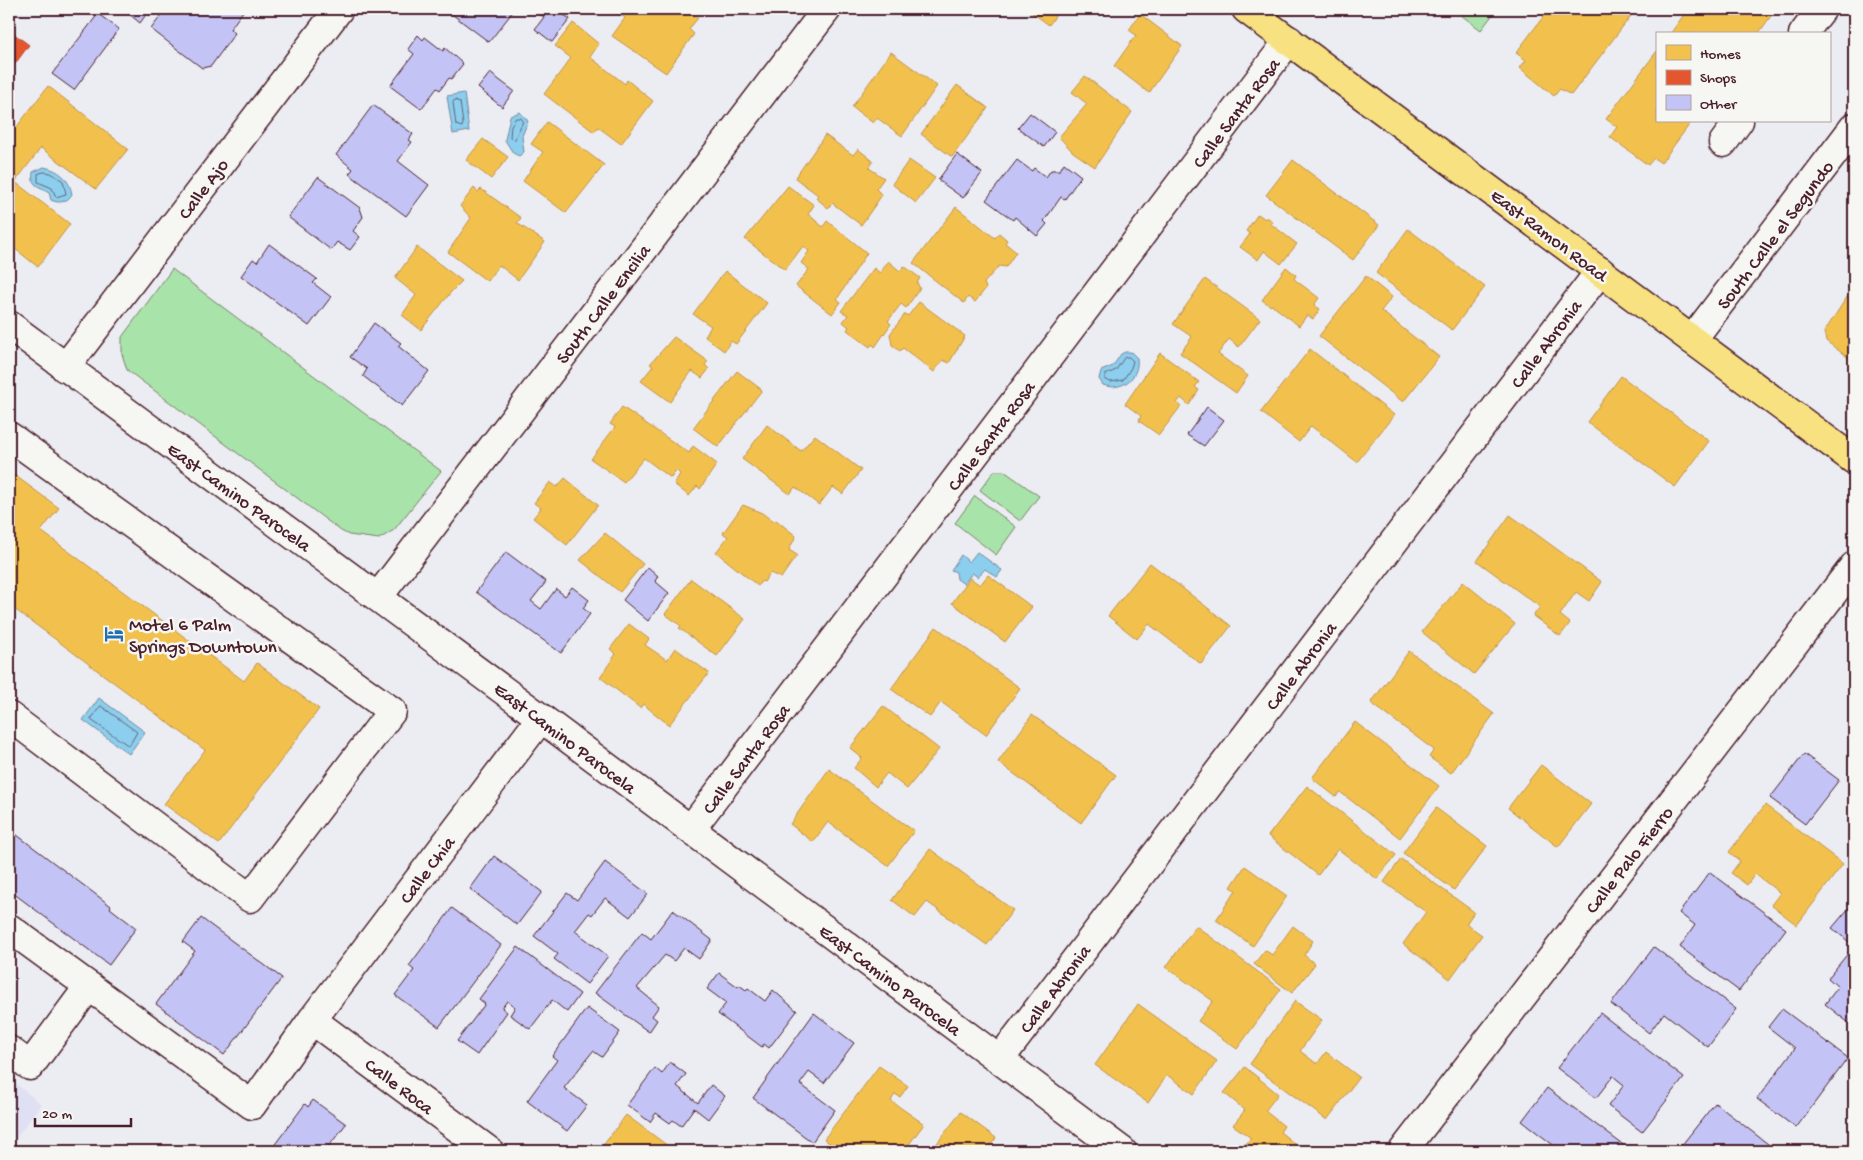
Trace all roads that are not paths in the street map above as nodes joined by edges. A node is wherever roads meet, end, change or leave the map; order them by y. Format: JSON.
{"nodes":[{"id":1,"x":339,"y":9,"type":"edge"},
{"id":2,"x":827,"y":9,"type":"edge"},
{"id":3,"x":1246,"y":9,"type":"edge"},
{"id":4,"x":1822,"y":9,"type":"edge"},
{"id":5,"x":1805,"y":32,"type":"edge"},
{"id":6,"x":1289,"y":40,"type":"junction"},
{"id":7,"x":1738,"y":122,"type":"edge"},
{"id":8,"x":1854,"y":127,"type":"edge"},
{"id":9,"x":1723,"y":143,"type":"dead end"},
{"id":10,"x":1600,"y":271,"type":"junction"},
{"id":11,"x":9,"y":326,"type":"edge"},
{"id":12,"x":1692,"y":340,"type":"junction"},
{"id":13,"x":65,"y":368,"type":"junction"},
{"id":14,"x":9,"y":436,"type":"edge"},
{"id":15,"x":1854,"y":460,"type":"edge"},
{"id":16,"x":1854,"y":566,"type":"edge"},
{"id":17,"x":378,"y":597,"type":"junction"},
{"id":18,"x":9,"y":716,"type":"edge"},
{"id":19,"x":541,"y":718,"type":"junction"},
{"id":20,"x":691,"y":829,"type":"junction"},
{"id":21,"x":9,"y":928,"type":"edge"},
{"id":22,"x":89,"y":986,"type":"junction"},
{"id":23,"x":312,"y":1020,"type":"junction"},
{"id":24,"x":9,"y":1050,"type":"edge"},
{"id":25,"x":1000,"y":1059,"type":"junction"},
{"id":26,"x":489,"y":1151,"type":"edge"},
{"id":27,"x":1122,"y":1151,"type":"edge"},
{"id":28,"x":1403,"y":1151,"type":"edge"}],
"edges":[{"from":1,"to":13,"type":"street","name":"Calle Ajo"},
{"from":2,"to":17,"type":"street","name":"South Calle Encilia"},
{"from":3,"to":6,"type":"main road","name":"East Ramon Road"},
{"from":4,"to":5,"type":"street"},
{"from":6,"to":10,"type":"main road","name":"East Ramon Road"},
{"from":6,"to":20,"type":"street","name":"Calle Santa Rosa"},
{"from":7,"to":9,"type":"street"},
{"from":8,"to":12,"type":"street","name":"South Calle el Segundo"},
{"from":10,"to":12,"type":"main road","name":"East Ramon Road"},
{"from":10,"to":25,"type":"street","name":"Calle Abronia"},
{"from":11,"to":13,"type":"street","name":"East Camino Parocela"},
{"from":12,"to":15,"type":"main road","name":"East Ramon Road"},
{"from":13,"to":17,"type":"street","name":"East Camino Parocela"},
{"from":14,"to":18,"type":"street"},
{"from":16,"to":28,"type":"street","name":"Calle Palo Fierro"},
{"from":17,"to":19,"type":"street","name":"East Camino Parocela"},
{"from":19,"to":20,"type":"street","name":"East Camino Parocela"},
{"from":19,"to":23,"type":"street","name":"Calle Chia"},
{"from":20,"to":25,"type":"street","name":"East Camino Parocela"},
{"from":21,"to":22,"type":"street"},
{"from":22,"to":23,"type":"street","name":"Calle Chia"},
{"from":22,"to":24,"type":"street"},
{"from":23,"to":26,"type":"street","name":"Calle Roca"},
{"from":25,"to":27,"type":"street","name":"East Camino Parocela"}]}
